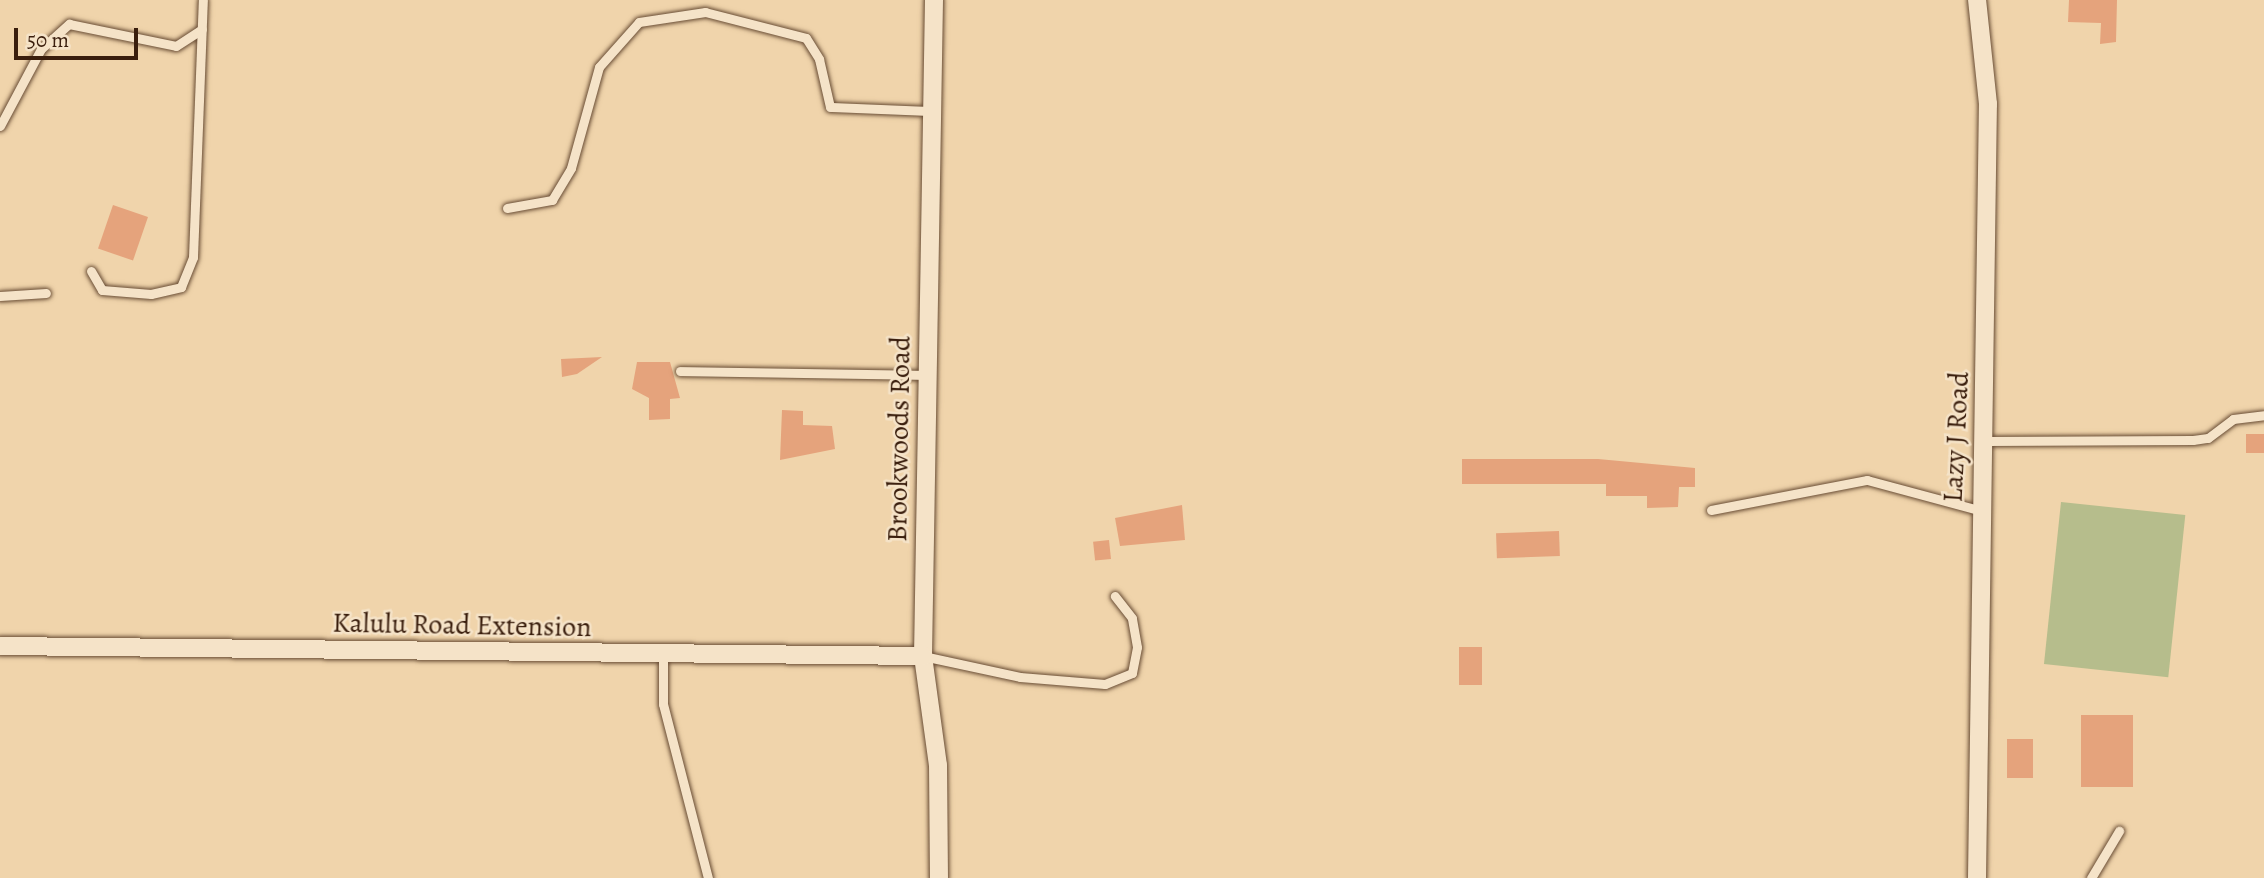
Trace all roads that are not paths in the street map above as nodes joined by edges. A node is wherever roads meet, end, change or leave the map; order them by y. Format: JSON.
{"nodes":[{"id":1,"x":203,"y":0,"type":"edge"},
{"id":2,"x":934,"y":0,"type":"edge"},
{"id":3,"x":1977,"y":0,"type":"edge"},
{"id":4,"x":202,"y":29,"type":"junction"},
{"id":5,"x":931,"y":111,"type":"junction"},
{"id":6,"x":0,"y":126,"type":"edge"},
{"id":7,"x":508,"y":208,"type":"dead end"},
{"id":8,"x":91,"y":271,"type":"dead end"},
{"id":9,"x":46,"y":293,"type":"dead end"},
{"id":10,"x":0,"y":296,"type":"edge"},
{"id":11,"x":680,"y":371,"type":"dead end"},
{"id":12,"x":926,"y":375,"type":"junction"},
{"id":13,"x":2264,"y":415,"type":"edge"},
{"id":14,"x":1986,"y":441,"type":"junction"},
{"id":15,"x":1712,"y":510,"type":"dead end"},
{"id":16,"x":1978,"y":510,"type":"junction"},
{"id":17,"x":1115,"y":596,"type":"dead end"},
{"id":18,"x":0,"y":646,"type":"edge"},
{"id":19,"x":663,"y":653,"type":"junction"},
{"id":20,"x":923,"y":656,"type":"junction"},
{"id":21,"x":2119,"y":831,"type":"dead end"},
{"id":22,"x":708,"y":878,"type":"edge"},
{"id":23,"x":939,"y":878,"type":"edge"},
{"id":24,"x":1976,"y":878,"type":"edge"},
{"id":25,"x":2091,"y":878,"type":"edge"}],
"edges":[{"from":1,"to":4,"type":"lane"},
{"from":2,"to":5,"type":"street","name":"Brookwoods Road"},
{"from":3,"to":14,"type":"street","name":"Lazy J Road"},
{"from":4,"to":6,"type":"lane"},
{"from":4,"to":8,"type":"lane"},
{"from":5,"to":7,"type":"lane"},
{"from":5,"to":12,"type":"street","name":"Brookwoods Road"},
{"from":9,"to":10,"type":"lane"},
{"from":11,"to":12,"type":"lane"},
{"from":12,"to":20,"type":"street","name":"Brookwoods Road"},
{"from":13,"to":14,"type":"lane"},
{"from":14,"to":16,"type":"street","name":"Lazy J Road"},
{"from":15,"to":16,"type":"lane"},
{"from":16,"to":24,"type":"street","name":"Lazy J Road"},
{"from":17,"to":20,"type":"lane"},
{"from":18,"to":19,"type":"street","name":"Kalulu Road Extension"},
{"from":19,"to":20,"type":"street","name":"Kalulu Road Extension"},
{"from":19,"to":22,"type":"lane"},
{"from":20,"to":23,"type":"street","name":"Brookwoods Road"},
{"from":21,"to":25,"type":"lane"}]}
